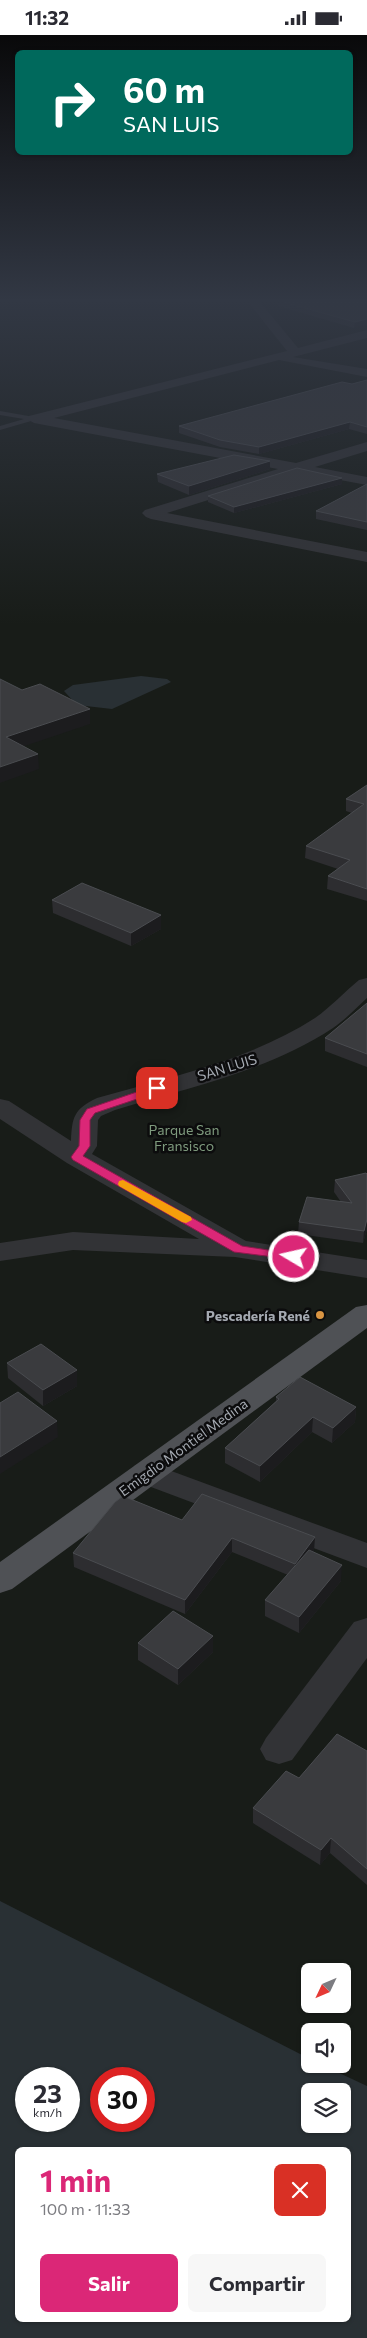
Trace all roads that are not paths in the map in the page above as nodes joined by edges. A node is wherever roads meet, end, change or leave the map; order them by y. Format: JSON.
{"nodes":[{"id":1,"x":71,"y":409,"type":"edge"},
{"id":2,"x":0,"y":413,"type":"edge"},
{"id":3,"x":34,"y":419,"type":"junction"},
{"id":4,"x":0,"y":428,"type":"edge"},
{"id":5,"x":367,"y":446,"type":"edge"},
{"id":6,"x":295,"y":468,"type":"junction"},
{"id":7,"x":367,"y":481,"type":"edge"},
{"id":8,"x":367,"y":557,"type":"edge"},
{"id":9,"x":367,"y":985,"type":"edge"},
{"id":10,"x":0,"y":1107,"type":"edge"},
{"id":11,"x":77,"y":1157,"type":"junction"},
{"id":12,"x":238,"y":1249,"type":"junction"},
{"id":13,"x":0,"y":1252,"type":"edge"},
{"id":14,"x":367,"y":1269,"type":"edge"},
{"id":15,"x":367,"y":1314,"type":"edge"},
{"id":16,"x":147,"y":1473,"type":"junction"},
{"id":17,"x":367,"y":1556,"type":"edge"},
{"id":18,"x":0,"y":1580,"type":"edge"},
{"id":19,"x":361,"y":1650,"type":"edge"},
{"id":20,"x":280,"y":1749,"type":"dead end"}],
"edges":[{"from":1,"to":3,"type":"street"},
{"from":2,"to":3,"type":"lane"},
{"from":3,"to":4,"type":"lane"},
{"from":3,"to":6,"type":"street"},
{"from":5,"to":6,"type":"street"},
{"from":6,"to":7,"type":"street"},
{"from":6,"to":8,"type":"street"},
{"from":9,"to":11,"type":"street","name":"SAN LUIS"},
{"from":10,"to":11,"type":"street"},
{"from":11,"to":12,"type":"street"},
{"from":12,"to":13,"type":"street"},
{"from":12,"to":14,"type":"street"},
{"from":15,"to":16,"type":"main road","name":"Emigdio Montiel Medina"},
{"from":16,"to":17,"type":"street"},
{"from":16,"to":18,"type":"main road","name":"Emigdio Montiel Medina"},
{"from":19,"to":20,"type":"street"}]}
